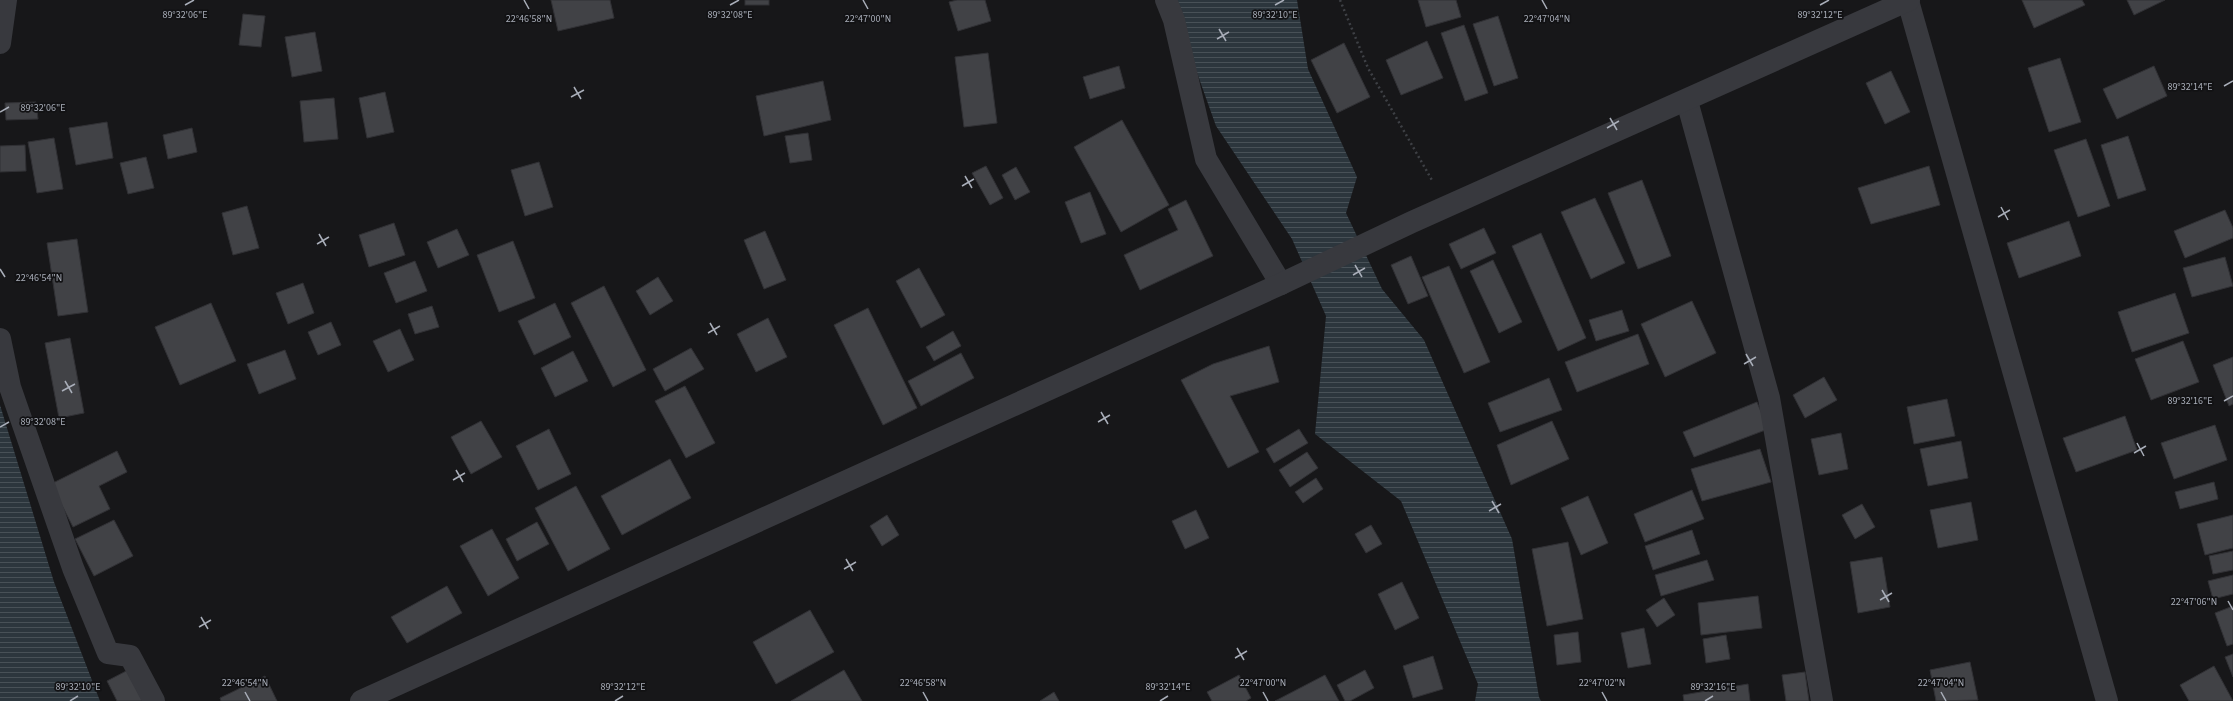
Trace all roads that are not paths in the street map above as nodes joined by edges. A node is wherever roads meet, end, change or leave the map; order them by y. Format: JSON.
{"nodes":[{"id":1,"x":6,"y":0,"type":"edge"},
{"id":2,"x":1166,"y":0,"type":"edge"},
{"id":3,"x":1908,"y":0,"type":"edge"},
{"id":4,"x":0,"y":42,"type":"edge"},
{"id":5,"x":1687,"y":101,"type":"junction"},
{"id":6,"x":1281,"y":284,"type":"junction"},
{"id":7,"x":0,"y":339,"type":"edge"},
{"id":8,"x":154,"y":701,"type":"edge"},
{"id":9,"x":361,"y":701,"type":"edge"},
{"id":10,"x":1822,"y":701,"type":"edge"},
{"id":11,"x":2106,"y":701,"type":"edge"}],
"edges":[{"from":1,"to":4,"type":"street"},
{"from":2,"to":6,"type":"street"},
{"from":3,"to":5,"type":"street"},
{"from":3,"to":11,"type":"street"},
{"from":5,"to":6,"type":"street"},
{"from":5,"to":10,"type":"street"},
{"from":6,"to":9,"type":"street"},
{"from":7,"to":8,"type":"street"}]}
